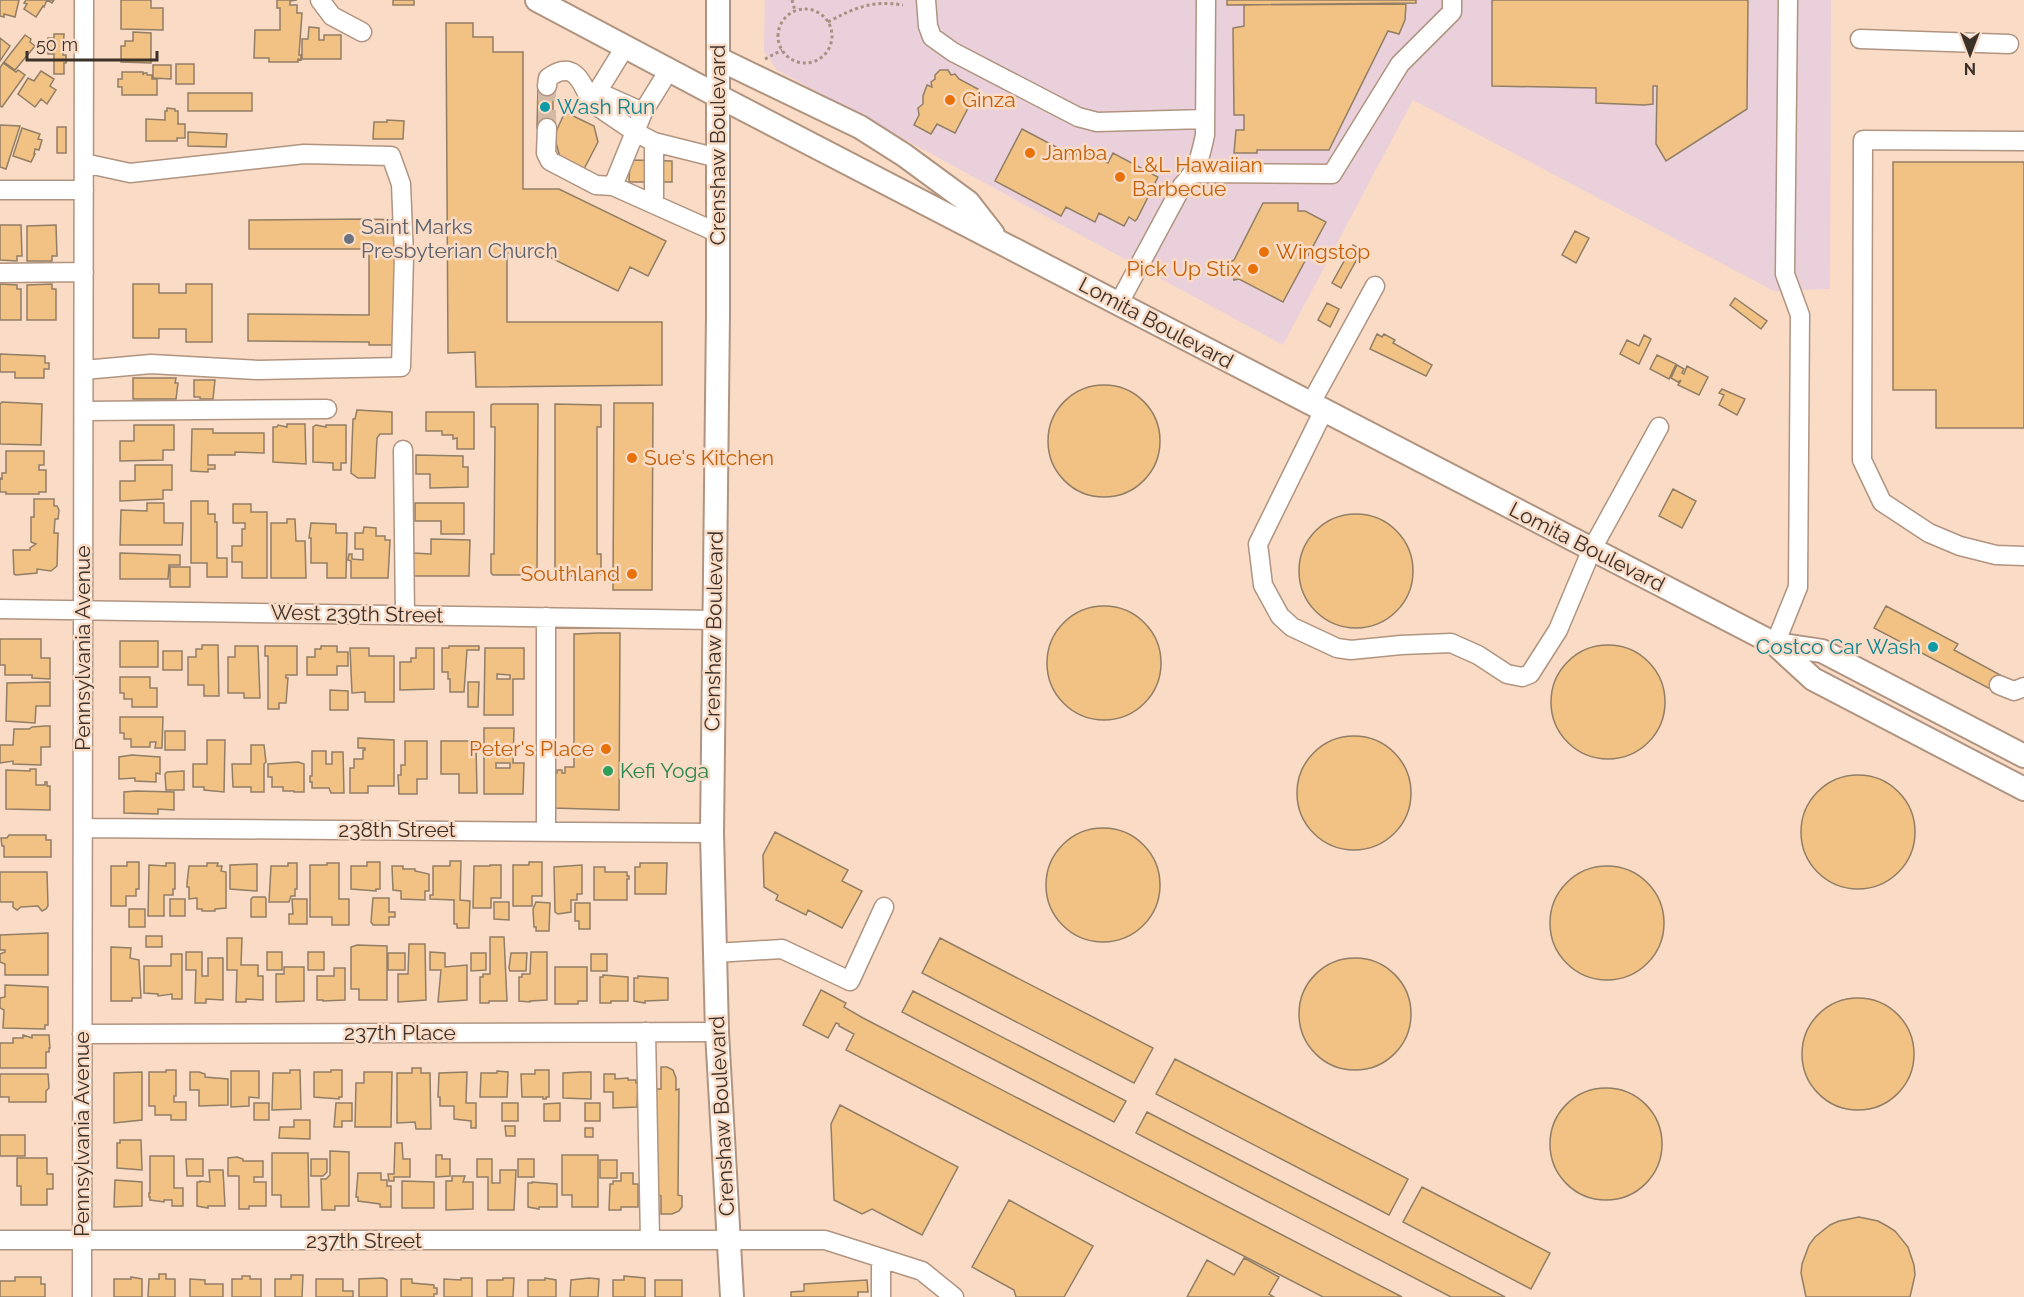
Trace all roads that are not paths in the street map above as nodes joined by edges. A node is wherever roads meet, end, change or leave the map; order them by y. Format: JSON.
{"nodes":[{"id":1,"x":84,"y":0,"type":"edge"},
{"id":2,"x":320,"y":0,"type":"edge"},
{"id":3,"x":718,"y":0,"type":"edge"},
{"id":4,"x":926,"y":0,"type":"edge"},
{"id":5,"x":1206,"y":0,"type":"edge"},
{"id":6,"x":1452,"y":0,"type":"edge"},
{"id":7,"x":1788,"y":0,"type":"edge"},
{"id":8,"x":542,"y":1,"type":"edge"},
{"id":9,"x":362,"y":32,"type":"dead end"},
{"id":10,"x":1860,"y":39,"type":"dead end"},
{"id":11,"x":2009,"y":44,"type":"dead end"},
{"id":12,"x":626,"y":47,"type":"junction"},
{"id":13,"x":719,"y":58,"type":"junction"},
{"id":14,"x":669,"y":70,"type":"junction"},
{"id":15,"x":547,"y":86,"type":"dead end"},
{"id":16,"x":718,"y":96,"type":"junction"},
{"id":17,"x":594,"y":97,"type":"junction"},
{"id":18,"x":643,"y":112,"type":"junction"},
{"id":19,"x":1205,"y":119,"type":"junction"},
{"id":20,"x":547,"y":128,"type":"tunnel mouth"},
{"id":21,"x":635,"y":132,"type":"junction"},
{"id":22,"x":2024,"y":141,"type":"edge"},
{"id":23,"x":654,"y":142,"type":"junction"},
{"id":24,"x":718,"y":158,"type":"junction"},
{"id":25,"x":84,"y":163,"type":"junction"},
{"id":26,"x":1194,"y":173,"type":"junction"},
{"id":27,"x":613,"y":186,"type":"junction"},
{"id":28,"x":0,"y":190,"type":"edge"},
{"id":29,"x":84,"y":190,"type":"junction"},
{"id":30,"x":654,"y":203,"type":"junction"},
{"id":31,"x":718,"y":233,"type":"junction"},
{"id":32,"x":998,"y":240,"type":"junction"},
{"id":33,"x":84,"y":272,"type":"junction"},
{"id":34,"x":0,"y":273,"type":"edge"},
{"id":35,"x":1376,"y":286,"type":"dead end"},
{"id":36,"x":1119,"y":303,"type":"junction"},
{"id":37,"x":84,"y":370,"type":"junction"},
{"id":38,"x":1317,"y":406,"type":"junction"},
{"id":39,"x":327,"y":409,"type":"dead end"},
{"id":40,"x":84,"y":411,"type":"junction"},
{"id":41,"x":1659,"y":428,"type":"dead end"},
{"id":42,"x":403,"y":450,"type":"dead end"},
{"id":43,"x":1592,"y":549,"type":"junction"},
{"id":44,"x":2024,"y":556,"type":"edge"},
{"id":45,"x":0,"y":609,"type":"edge"},
{"id":46,"x":83,"y":609,"type":"junction"},
{"id":47,"x":405,"y":615,"type":"junction"},
{"id":48,"x":546,"y":617,"type":"junction"},
{"id":49,"x":714,"y":620,"type":"junction"},
{"id":50,"x":1775,"y":644,"type":"junction"},
{"id":51,"x":1999,"y":685,"type":"dead end"},
{"id":52,"x":2024,"y":687,"type":"edge"},
{"id":53,"x":2021,"y":750,"type":"edge"},
{"id":54,"x":2024,"y":789,"type":"edge"},
{"id":55,"x":83,"y":828,"type":"junction"},
{"id":56,"x":546,"y":831,"type":"junction"},
{"id":57,"x":712,"y":833,"type":"junction"},
{"id":58,"x":884,"y":908,"type":"dead end"},
{"id":59,"x":715,"y":953,"type":"junction"},
{"id":60,"x":646,"y":1032,"type":"junction"},
{"id":61,"x":717,"y":1032,"type":"junction"},
{"id":62,"x":82,"y":1034,"type":"junction"},
{"id":63,"x":0,"y":1240,"type":"edge"},
{"id":64,"x":650,"y":1240,"type":"junction"},
{"id":65,"x":729,"y":1240,"type":"junction"},
{"id":66,"x":82,"y":1241,"type":"junction"},
{"id":67,"x":881,"y":1258,"type":"junction"},
{"id":68,"x":82,"y":1297,"type":"edge"},
{"id":69,"x":732,"y":1297,"type":"edge"},
{"id":70,"x":881,"y":1297,"type":"edge"},
{"id":71,"x":953,"y":1297,"type":"edge"}],
"edges":[{"from":1,"to":25,"type":"street","name":"Pennsylvania Avenue"},
{"from":2,"to":9,"type":"street"},
{"from":3,"to":13,"type":"main road","name":"Crenshaw Boulevard"},
{"from":4,"to":19,"type":"street"},
{"from":5,"to":19,"type":"street"},
{"from":6,"to":26,"type":"street"},
{"from":7,"to":50,"type":"street"},
{"from":8,"to":12,"type":"main road","name":"Lomita Boulevard"},
{"from":10,"to":11,"type":"street"},
{"from":12,"to":14,"type":"main road","name":"Lomita Boulevard"},
{"from":12,"to":17,"type":"street"},
{"from":13,"to":16,"type":"main road","name":"Crenshaw Boulevard"},
{"from":13,"to":32,"type":"main road"},
{"from":14,"to":16,"type":"main road","name":"Lomita Boulevard"},
{"from":14,"to":18,"type":"street"},
{"from":15,"to":17,"type":"street"},
{"from":16,"to":24,"type":"main road","name":"Crenshaw Boulevard"},
{"from":16,"to":32,"type":"main road","name":"Lomita Boulevard"},
{"from":17,"to":18,"type":"street"},
{"from":17,"to":21,"type":"street"},
{"from":18,"to":21,"type":"street"},
{"from":19,"to":26,"type":"street"},
{"from":20,"to":27,"type":"street"},
{"from":21,"to":23,"type":"street"},
{"from":21,"to":27,"type":"street"},
{"from":22,"to":44,"type":"street"},
{"from":23,"to":24,"type":"street"},
{"from":23,"to":30,"type":"street"},
{"from":24,"to":31,"type":"main road","name":"Crenshaw Boulevard"},
{"from":25,"to":29,"type":"street","name":"Pennsylvania Avenue"},
{"from":25,"to":37,"type":"street"},
{"from":26,"to":36,"type":"street"},
{"from":27,"to":30,"type":"street"},
{"from":28,"to":29,"type":"street"},
{"from":29,"to":33,"type":"street","name":"Pennsylvania Avenue"},
{"from":30,"to":31,"type":"street"},
{"from":31,"to":49,"type":"main road","name":"Crenshaw Boulevard"},
{"from":32,"to":36,"type":"main road","name":"Lomita Boulevard"},
{"from":33,"to":34,"type":"street"},
{"from":33,"to":37,"type":"street","name":"Pennsylvania Avenue"},
{"from":35,"to":38,"type":"street"},
{"from":36,"to":38,"type":"main road","name":"Lomita Boulevard"},
{"from":37,"to":40,"type":"street","name":"Pennsylvania Avenue"},
{"from":38,"to":43,"type":"main road","name":"Lomita Boulevard"},
{"from":38,"to":43,"type":"street"},
{"from":39,"to":40,"type":"street"},
{"from":40,"to":46,"type":"street","name":"Pennsylvania Avenue"},
{"from":41,"to":43,"type":"street"},
{"from":42,"to":47,"type":"street"},
{"from":43,"to":50,"type":"main road","name":"Lomita Boulevard"},
{"from":45,"to":46,"type":"street","name":"West 239th Street"},
{"from":46,"to":47,"type":"street","name":"West 239th Street"},
{"from":46,"to":55,"type":"street","name":"Pennsylvania Avenue"},
{"from":47,"to":48,"type":"street","name":"West 239th Street"},
{"from":48,"to":49,"type":"street","name":"West 239th Street"},
{"from":48,"to":56,"type":"street"},
{"from":49,"to":57,"type":"main road","name":"Crenshaw Boulevard"},
{"from":50,"to":53,"type":"main road","name":"Lomita Boulevard"},
{"from":50,"to":54,"type":"main road","name":"Lomita Boulevard"},
{"from":51,"to":52,"type":"street"},
{"from":55,"to":56,"type":"street","name":"238th Street"},
{"from":55,"to":62,"type":"street","name":"Pennsylvania Avenue"},
{"from":56,"to":57,"type":"street","name":"238th Street"},
{"from":57,"to":59,"type":"main road","name":"Crenshaw Boulevard"},
{"from":58,"to":59,"type":"street"},
{"from":59,"to":61,"type":"main road","name":"Crenshaw Boulevard"},
{"from":60,"to":61,"type":"street","name":"237th Place"},
{"from":60,"to":62,"type":"street","name":"237th Place"},
{"from":60,"to":64,"type":"street"},
{"from":61,"to":65,"type":"main road","name":"Crenshaw Boulevard"},
{"from":62,"to":66,"type":"street","name":"Pennsylvania Avenue"},
{"from":63,"to":66,"type":"street","name":"237th Street"},
{"from":64,"to":65,"type":"street","name":"237th Street"},
{"from":64,"to":66,"type":"street","name":"237th Street"},
{"from":65,"to":67,"type":"street","name":"237th Street"},
{"from":65,"to":69,"type":"main road","name":"Crenshaw Boulevard"},
{"from":66,"to":68,"type":"street","name":"Pennsylvania Avenue"},
{"from":67,"to":70,"type":"street"},
{"from":67,"to":71,"type":"street","name":"237th Street"}]}
